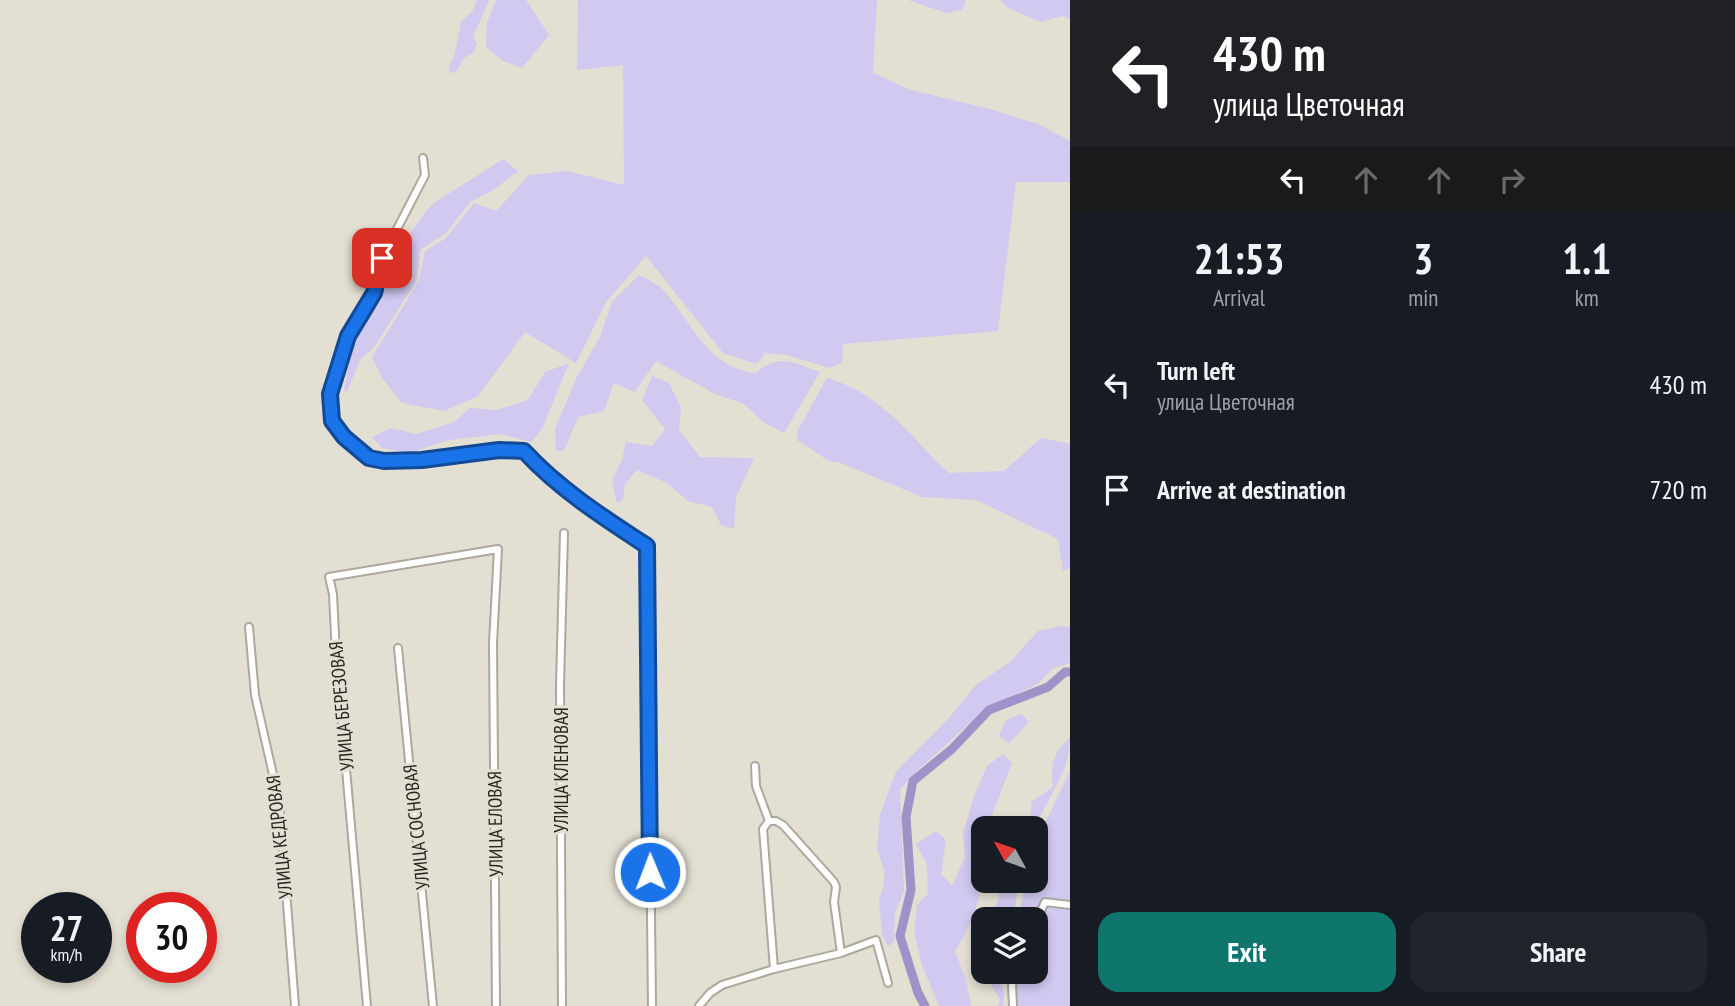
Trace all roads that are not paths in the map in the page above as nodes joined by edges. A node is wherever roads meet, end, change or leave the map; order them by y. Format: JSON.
{"nodes":[{"id":1,"x":423,"y":158,"type":"dead end"},
{"id":2,"x":564,"y":533,"type":"dead end"},
{"id":3,"x":498,"y":549,"type":"joint"},
{"id":4,"x":249,"y":627,"type":"dead end"},
{"id":5,"x":398,"y":648,"type":"dead end"},
{"id":6,"x":755,"y":766,"type":"dead end"},
{"id":7,"x":769,"y":821,"type":"junction"},
{"id":8,"x":1070,"y":905,"type":"edge"},
{"id":9,"x":1042,"y":907,"type":"edge"},
{"id":10,"x":841,"y":953,"type":"junction"},
{"id":11,"x":775,"y":969,"type":"junction"},
{"id":12,"x":888,"y":983,"type":"dead end"},
{"id":13,"x":1012,"y":984,"type":"edge"},
{"id":14,"x":295,"y":1006,"type":"edge"},
{"id":15,"x":367,"y":1006,"type":"edge"},
{"id":16,"x":433,"y":1006,"type":"edge"},
{"id":17,"x":496,"y":1006,"type":"edge"},
{"id":18,"x":562,"y":1006,"type":"edge"},
{"id":19,"x":652,"y":1006,"type":"edge"},
{"id":20,"x":699,"y":1006,"type":"edge"},
{"id":21,"x":1013,"y":1006,"type":"edge"}],
"edges":[{"from":1,"to":19,"type":"street"},
{"from":2,"to":18,"type":"street","name":"УЛИЦА КЛЕНОВАЯ"},
{"from":3,"to":15,"type":"street","name":"УЛИЦА БЕРЕЗОВАЯ"},
{"from":3,"to":17,"type":"street","name":"УЛИЦА ЕЛОВАЯ"},
{"from":4,"to":14,"type":"street","name":"УЛИЦА КЕДРОВАЯ"},
{"from":5,"to":16,"type":"street","name":"УЛИЦА СОСНОВАЯ"},
{"from":6,"to":7,"type":"street"},
{"from":7,"to":10,"type":"street"},
{"from":7,"to":11,"type":"street"},
{"from":8,"to":9,"type":"street"},
{"from":10,"to":11,"type":"street"},
{"from":10,"to":12,"type":"street"},
{"from":11,"to":20,"type":"street"},
{"from":13,"to":21,"type":"street"}]}
